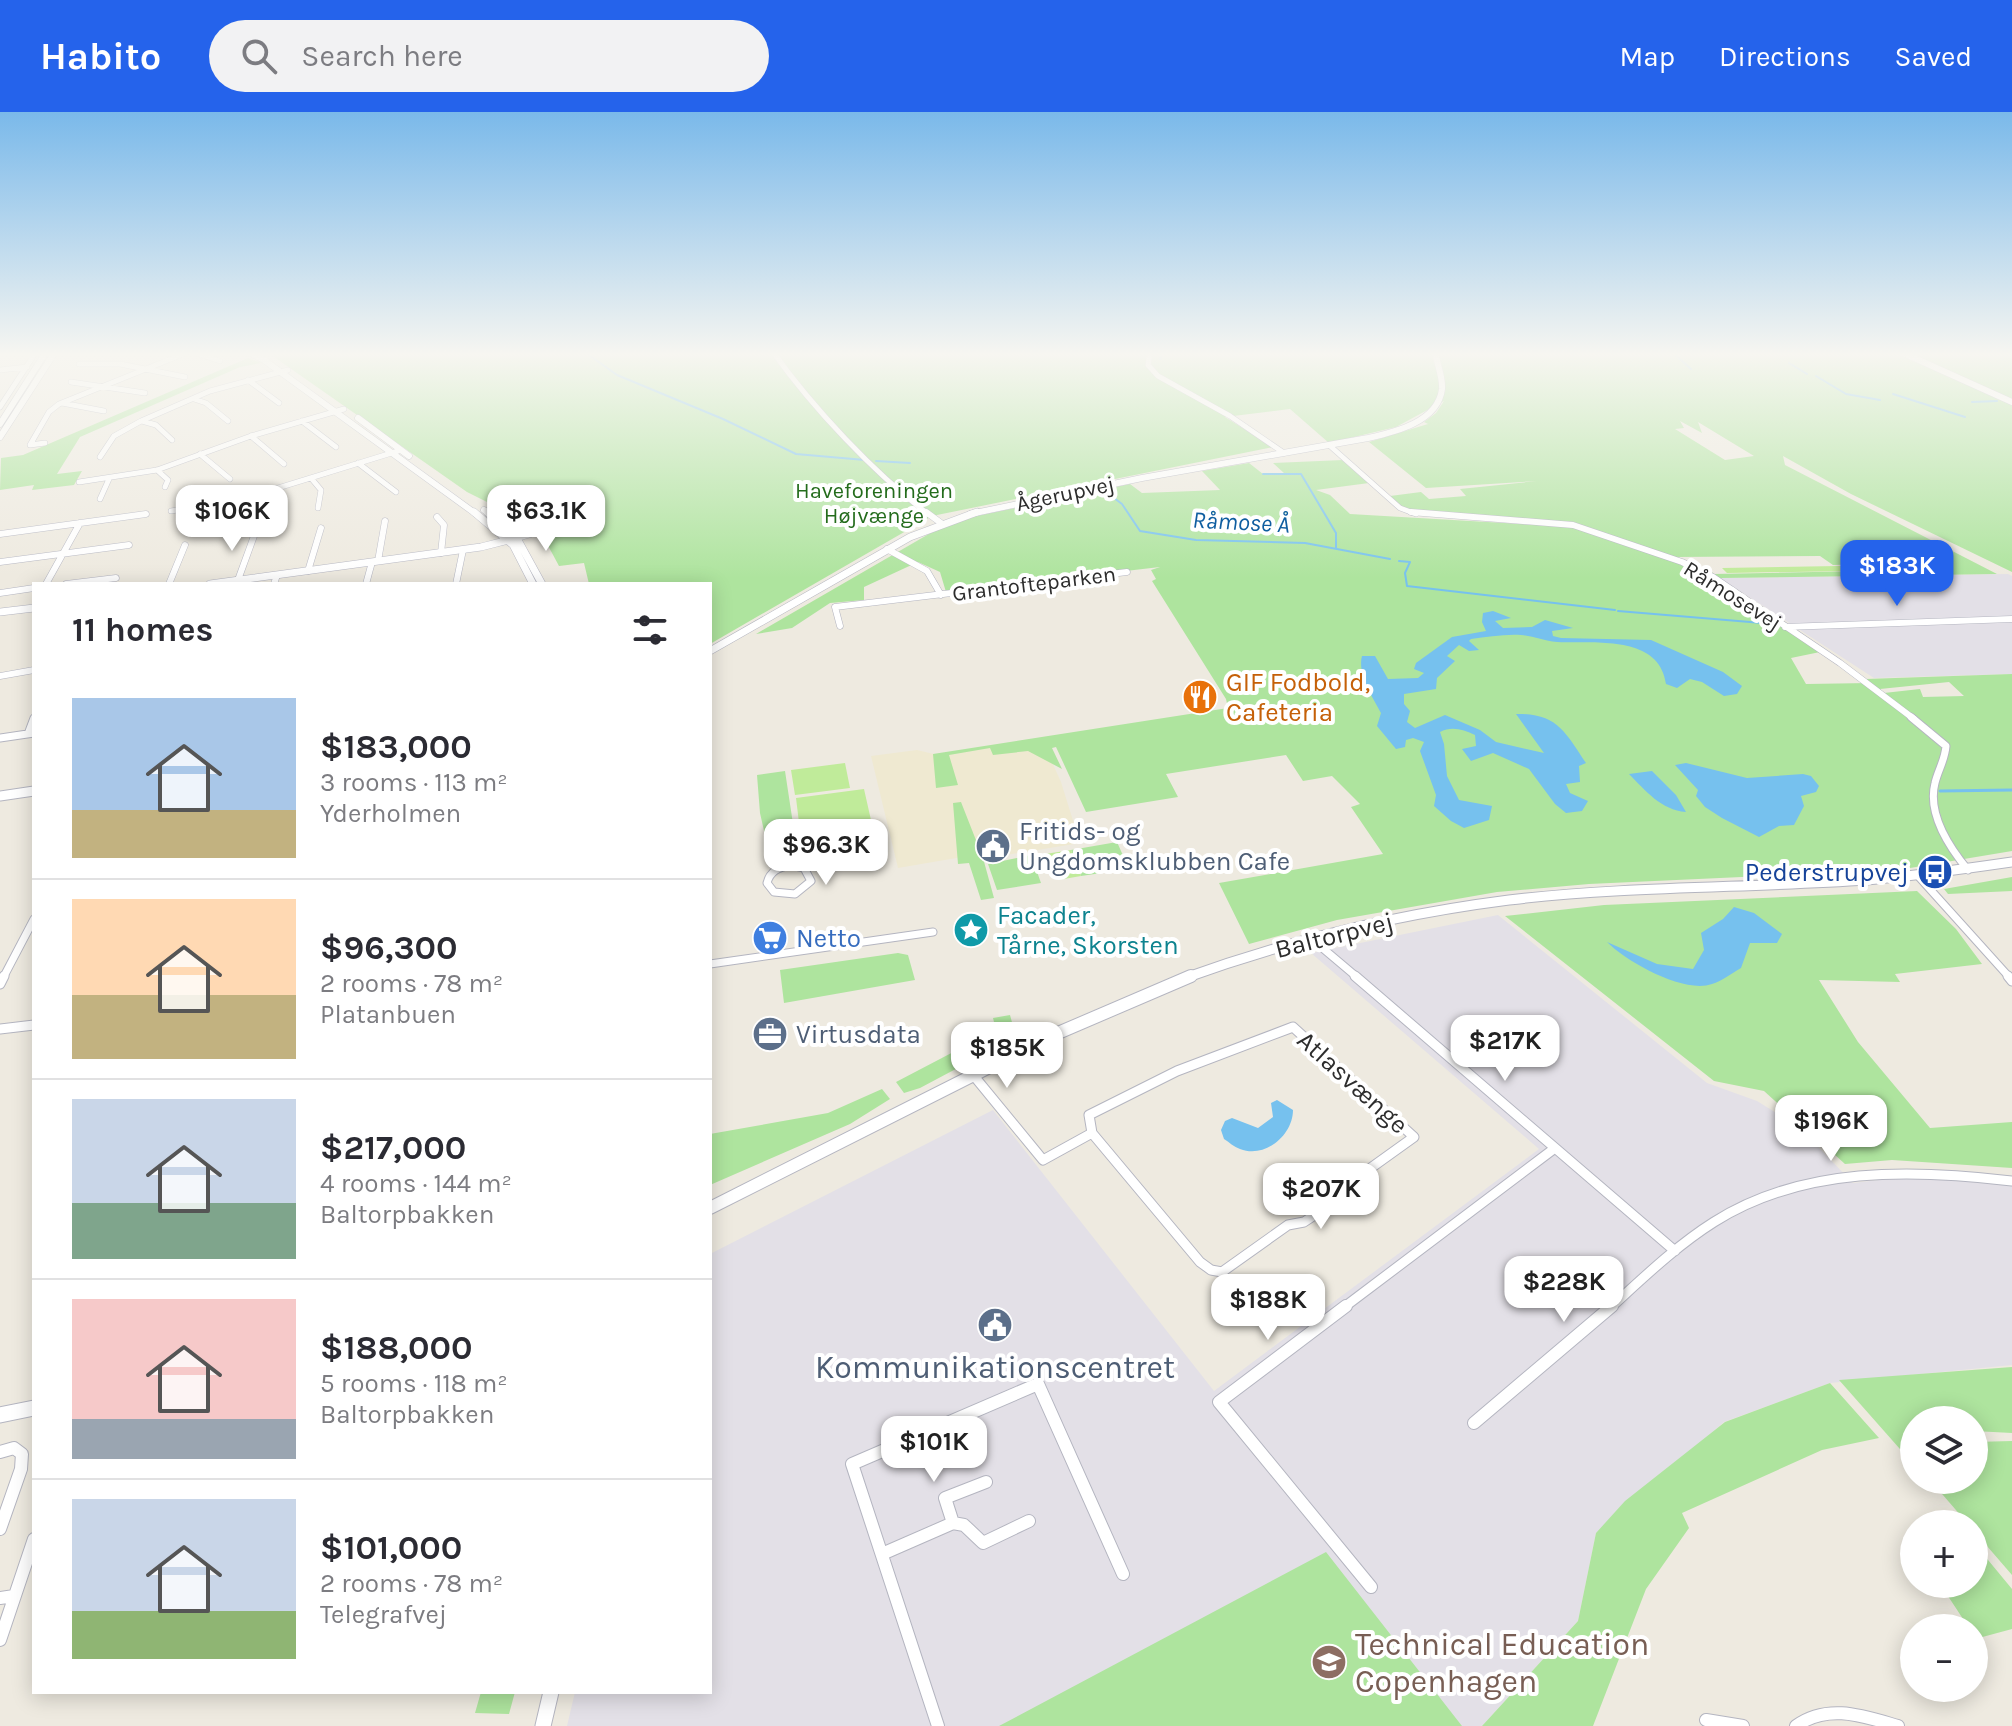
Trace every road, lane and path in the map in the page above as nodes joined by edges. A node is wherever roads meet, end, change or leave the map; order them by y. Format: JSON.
{"nodes":[{"id":1,"x":40,"y":427,"type":"edge"},
{"id":2,"x":130,"y":427,"type":"edge"},
{"id":3,"x":158,"y":427,"type":"edge"},
{"id":4,"x":281,"y":427,"type":"edge"},
{"id":5,"x":310,"y":427,"type":"edge"},
{"id":6,"x":362,"y":427,"type":"edge"},
{"id":7,"x":367,"y":427,"type":"edge"},
{"id":8,"x":838,"y":427,"type":"edge"},
{"id":9,"x":1247,"y":427,"type":"edge"},
{"id":10,"x":1402,"y":427,"type":"edge"},
{"id":11,"x":251,"y":436,"type":"junction"},
{"id":12,"x":172,"y":440,"type":"dead end"},
{"id":13,"x":45,"y":443,"type":"dead end"},
{"id":14,"x":1329,"y":445,"type":"junction"},
{"id":15,"x":336,"y":447,"type":"dead end"},
{"id":16,"x":401,"y":450,"type":"junction"},
{"id":17,"x":393,"y":453,"type":"junction"},
{"id":18,"x":1284,"y":453,"type":"junction"},
{"id":19,"x":200,"y":454,"type":"junction"},
{"id":20,"x":100,"y":457,"type":"dead end"},
{"id":21,"x":358,"y":463,"type":"junction"},
{"id":22,"x":284,"y":464,"type":"dead end"},
{"id":23,"x":157,"y":470,"type":"junction"},
{"id":24,"x":311,"y":478,"type":"junction"},
{"id":25,"x":109,"y":479,"type":"junction"},
{"id":26,"x":230,"y":479,"type":"dead end"},
{"id":27,"x":79,"y":482,"type":"dead end"},
{"id":28,"x":165,"y":487,"type":"dead end"},
{"id":29,"x":396,"y":492,"type":"dead end"},
{"id":30,"x":257,"y":494,"type":"junction"},
{"id":31,"x":100,"y":499,"type":"dead end"},
{"id":32,"x":201,"y":507,"type":"junction"},
{"id":33,"x":318,"y":508,"type":"dead end"},
{"id":34,"x":171,"y":511,"type":"dead end"},
{"id":35,"x":146,"y":514,"type":"dead end"},
{"id":36,"x":263,"y":514,"type":"dead end"},
{"id":37,"x":437,"y":517,"type":"dead end"},
{"id":38,"x":194,"y":521,"type":"dead end"},
{"id":39,"x":385,"y":521,"type":"dead end"},
{"id":40,"x":80,"y":523,"type":"junction"},
{"id":41,"x":941,"y":523,"type":"junction"},
{"id":42,"x":321,"y":528,"type":"dead end"},
{"id":43,"x":534,"y":533,"type":"dead end"},
{"id":44,"x":0,"y":534,"type":"edge"},
{"id":45,"x":254,"y":536,"type":"dead end"},
{"id":46,"x":513,"y":539,"type":"junction"},
{"id":47,"x":129,"y":545,"type":"dead end"},
{"id":48,"x":185,"y":545,"type":"dead end"},
{"id":49,"x":887,"y":549,"type":"junction"},
{"id":50,"x":463,"y":550,"type":"junction"},
{"id":51,"x":441,"y":553,"type":"junction"},
{"id":52,"x":62,"y":554,"type":"junction"},
{"id":53,"x":0,"y":562,"type":"edge"},
{"id":54,"x":375,"y":562,"type":"junction"},
{"id":55,"x":308,"y":571,"type":"junction"},
{"id":56,"x":1127,"y":572,"type":"dead end"},
{"id":57,"x":277,"y":575,"type":"junction"},
{"id":58,"x":116,"y":578,"type":"dead end"},
{"id":59,"x":238,"y":580,"type":"junction"},
{"id":60,"x":47,"y":582,"type":"edge"},
{"id":61,"x":83,"y":582,"type":"edge"},
{"id":62,"x":170,"y":582,"type":"edge"},
{"id":63,"x":224,"y":582,"type":"edge"},
{"id":64,"x":275,"y":582,"type":"edge"},
{"id":65,"x":367,"y":582,"type":"edge"},
{"id":66,"x":456,"y":582,"type":"edge"},
{"id":67,"x":532,"y":582,"type":"edge"},
{"id":68,"x":541,"y":582,"type":"edge"},
{"id":69,"x":32,"y":588,"type":"edge"},
{"id":70,"x":0,"y":593,"type":"edge"},
{"id":71,"x":941,"y":595,"type":"junction"},
{"id":72,"x":32,"y":606,"type":"edge"},
{"id":73,"x":0,"y":612,"type":"edge"},
{"id":74,"x":2012,"y":619,"type":"edge"},
{"id":75,"x":840,"y":626,"type":"dead end"},
{"id":76,"x":1783,"y":627,"type":"junction"},
{"id":77,"x":712,"y":650,"type":"edge"},
{"id":78,"x":32,"y":670,"type":"edge"},
{"id":79,"x":0,"y":676,"type":"edge"},
{"id":80,"x":31,"y":733,"type":"edge"},
{"id":81,"x":0,"y":738,"type":"edge"},
{"id":82,"x":32,"y":791,"type":"edge"},
{"id":83,"x":0,"y":796,"type":"edge"},
{"id":84,"x":2012,"y":862,"type":"edge"},
{"id":85,"x":1968,"y":870,"type":"junction"},
{"id":86,"x":1919,"y":877,"type":"junction"},
{"id":87,"x":774,"y":892,"type":"junction"},
{"id":88,"x":766,"y":899,"type":"dead end"},
{"id":89,"x":32,"y":923,"type":"edge"},
{"id":90,"x":933,"y":932,"type":"dead end"},
{"id":91,"x":1313,"y":940,"type":"junction"},
{"id":92,"x":712,"y":964,"type":"edge"},
{"id":93,"x":2012,"y":981,"type":"edge"},
{"id":94,"x":0,"y":984,"type":"edge"},
{"id":95,"x":32,"y":1025,"type":"edge"},
{"id":96,"x":0,"y":1029,"type":"edge"},
{"id":97,"x":974,"y":1076,"type":"junction"},
{"id":98,"x":1092,"y":1133,"type":"junction"},
{"id":99,"x":1555,"y":1148,"type":"junction"},
{"id":100,"x":2012,"y":1181,"type":"edge"},
{"id":101,"x":712,"y":1207,"type":"edge"},
{"id":102,"x":1675,"y":1251,"type":"junction"},
{"id":103,"x":32,"y":1408,"type":"edge"},
{"id":104,"x":0,"y":1415,"type":"edge"},
{"id":105,"x":1474,"y":1423,"type":"dead end"},
{"id":106,"x":0,"y":1452,"type":"edge"},
{"id":107,"x":986,"y":1482,"type":"dead end"},
{"id":108,"x":1029,"y":1521,"type":"dead end"},
{"id":109,"x":953,"y":1523,"type":"junction"},
{"id":110,"x":0,"y":1529,"type":"edge"},
{"id":111,"x":32,"y":1543,"type":"edge"},
{"id":112,"x":882,"y":1554,"type":"junction"},
{"id":113,"x":1123,"y":1574,"type":"dead end"},
{"id":114,"x":1371,"y":1587,"type":"dead end"},
{"id":115,"x":7,"y":1597,"type":"edge"},
{"id":116,"x":0,"y":1640,"type":"edge"},
{"id":117,"x":551,"y":1694,"type":"edge"},
{"id":118,"x":1706,"y":1720,"type":"dead end"},
{"id":119,"x":543,"y":1726,"type":"edge"},
{"id":120,"x":938,"y":1726,"type":"edge"},
{"id":121,"x":1743,"y":1726,"type":"edge"},
{"id":122,"x":1796,"y":1726,"type":"edge"},
{"id":123,"x":1898,"y":1726,"type":"edge"}],
"edges":[{"from":1,"to":13,"type":"street"},
{"from":2,"to":20,"type":"street"},
{"from":3,"to":12,"type":"street"},
{"from":4,"to":11,"type":"street"},
{"from":5,"to":15,"type":"street"},
{"from":6,"to":17,"type":"street"},
{"from":7,"to":16,"type":"street"},
{"from":8,"to":41,"type":"street"},
{"from":9,"to":18,"type":"street"},
{"from":10,"to":14,"type":"street","name":"Ågerupvej"},
{"from":11,"to":19,"type":"street"},
{"from":11,"to":22,"type":"street"},
{"from":14,"to":18,"type":"street","name":"Ågerupvej"},
{"from":14,"to":76,"type":"street","name":"Råmosevej"},
{"from":16,"to":17,"type":"street"},
{"from":16,"to":46,"type":"street"},
{"from":17,"to":21,"type":"street"},
{"from":17,"to":46,"type":"street"},
{"from":18,"to":41,"type":"street","name":"Ågerupvej"},
{"from":19,"to":23,"type":"street"},
{"from":19,"to":26,"type":"street"},
{"from":21,"to":24,"type":"street"},
{"from":21,"to":29,"type":"street"},
{"from":23,"to":25,"type":"street"},
{"from":23,"to":28,"type":"street"},
{"from":24,"to":30,"type":"street"},
{"from":24,"to":33,"type":"street"},
{"from":25,"to":27,"type":"street"},
{"from":25,"to":31,"type":"street"},
{"from":30,"to":32,"type":"street"},
{"from":30,"to":36,"type":"street"},
{"from":32,"to":34,"type":"street"},
{"from":32,"to":38,"type":"street"},
{"from":35,"to":40,"type":"street"},
{"from":37,"to":51,"type":"street"},
{"from":39,"to":54,"type":"street"},
{"from":40,"to":44,"type":"street"},
{"from":40,"to":52,"type":"street"},
{"from":41,"to":49,"type":"street","name":"Ågerupvej"},
{"from":42,"to":55,"type":"street"},
{"from":43,"to":46,"type":"street"},
{"from":45,"to":59,"type":"street"},
{"from":46,"to":50,"type":"street"},
{"from":46,"to":67,"type":"street"},
{"from":46,"to":68,"type":"street"},
{"from":47,"to":52,"type":"street"},
{"from":48,"to":62,"type":"street"},
{"from":49,"to":71,"type":"street","name":"Grantofteparken"},
{"from":49,"to":77,"type":"street","name":"Ågerupvej"},
{"from":50,"to":51,"type":"street"},
{"from":50,"to":66,"type":"street"},
{"from":51,"to":54,"type":"street"},
{"from":52,"to":53,"type":"street"},
{"from":52,"to":60,"type":"street"},
{"from":54,"to":55,"type":"street"},
{"from":54,"to":65,"type":"street"},
{"from":55,"to":57,"type":"street"},
{"from":56,"to":71,"type":"street","name":"Grantofteparken"},
{"from":57,"to":59,"type":"street"},
{"from":57,"to":64,"type":"street"},
{"from":58,"to":61,"type":"street"},
{"from":59,"to":63,"type":"street"},
{"from":69,"to":70,"type":"street"},
{"from":71,"to":75,"type":"street","name":"Grantofteparken"},
{"from":72,"to":73,"type":"street"},
{"from":74,"to":76,"type":"street"},
{"from":76,"to":85,"type":"street","name":"Råmosevej"},
{"from":78,"to":79,"type":"street"},
{"from":80,"to":81,"type":"street"},
{"from":82,"to":83,"type":"street"},
{"from":84,"to":85,"type":"street","name":"Baltorpvej"},
{"from":85,"to":86,"type":"street","name":"Baltorpvej"},
{"from":86,"to":91,"type":"street","name":"Baltorpvej"},
{"from":86,"to":93,"type":"street"},
{"from":87,"to":87,"type":"street"},
{"from":87,"to":88,"type":"street"},
{"from":89,"to":94,"type":"street"},
{"from":90,"to":92,"type":"street"},
{"from":91,"to":97,"type":"street","name":"Baltorpvej"},
{"from":91,"to":99,"type":"street"},
{"from":95,"to":96,"type":"street"},
{"from":97,"to":98,"type":"street"},
{"from":97,"to":101,"type":"street","name":"Baltorpvej"},
{"from":98,"to":98,"type":"street","name":"Atlasvænge"},
{"from":99,"to":102,"type":"street"},
{"from":99,"to":114,"type":"street"},
{"from":100,"to":102,"type":"street"},
{"from":102,"to":105,"type":"street"},
{"from":103,"to":104,"type":"street"},
{"from":106,"to":110,"type":"street"},
{"from":107,"to":109,"type":"street"},
{"from":108,"to":109,"type":"street"},
{"from":109,"to":112,"type":"street"},
{"from":111,"to":115,"type":"street"},
{"from":112,"to":113,"type":"street"},
{"from":112,"to":120,"type":"street"},
{"from":115,"to":116,"type":"street"},
{"from":117,"to":119,"type":"street"},
{"from":118,"to":121,"type":"street"},
{"from":122,"to":123,"type":"street"}]}
